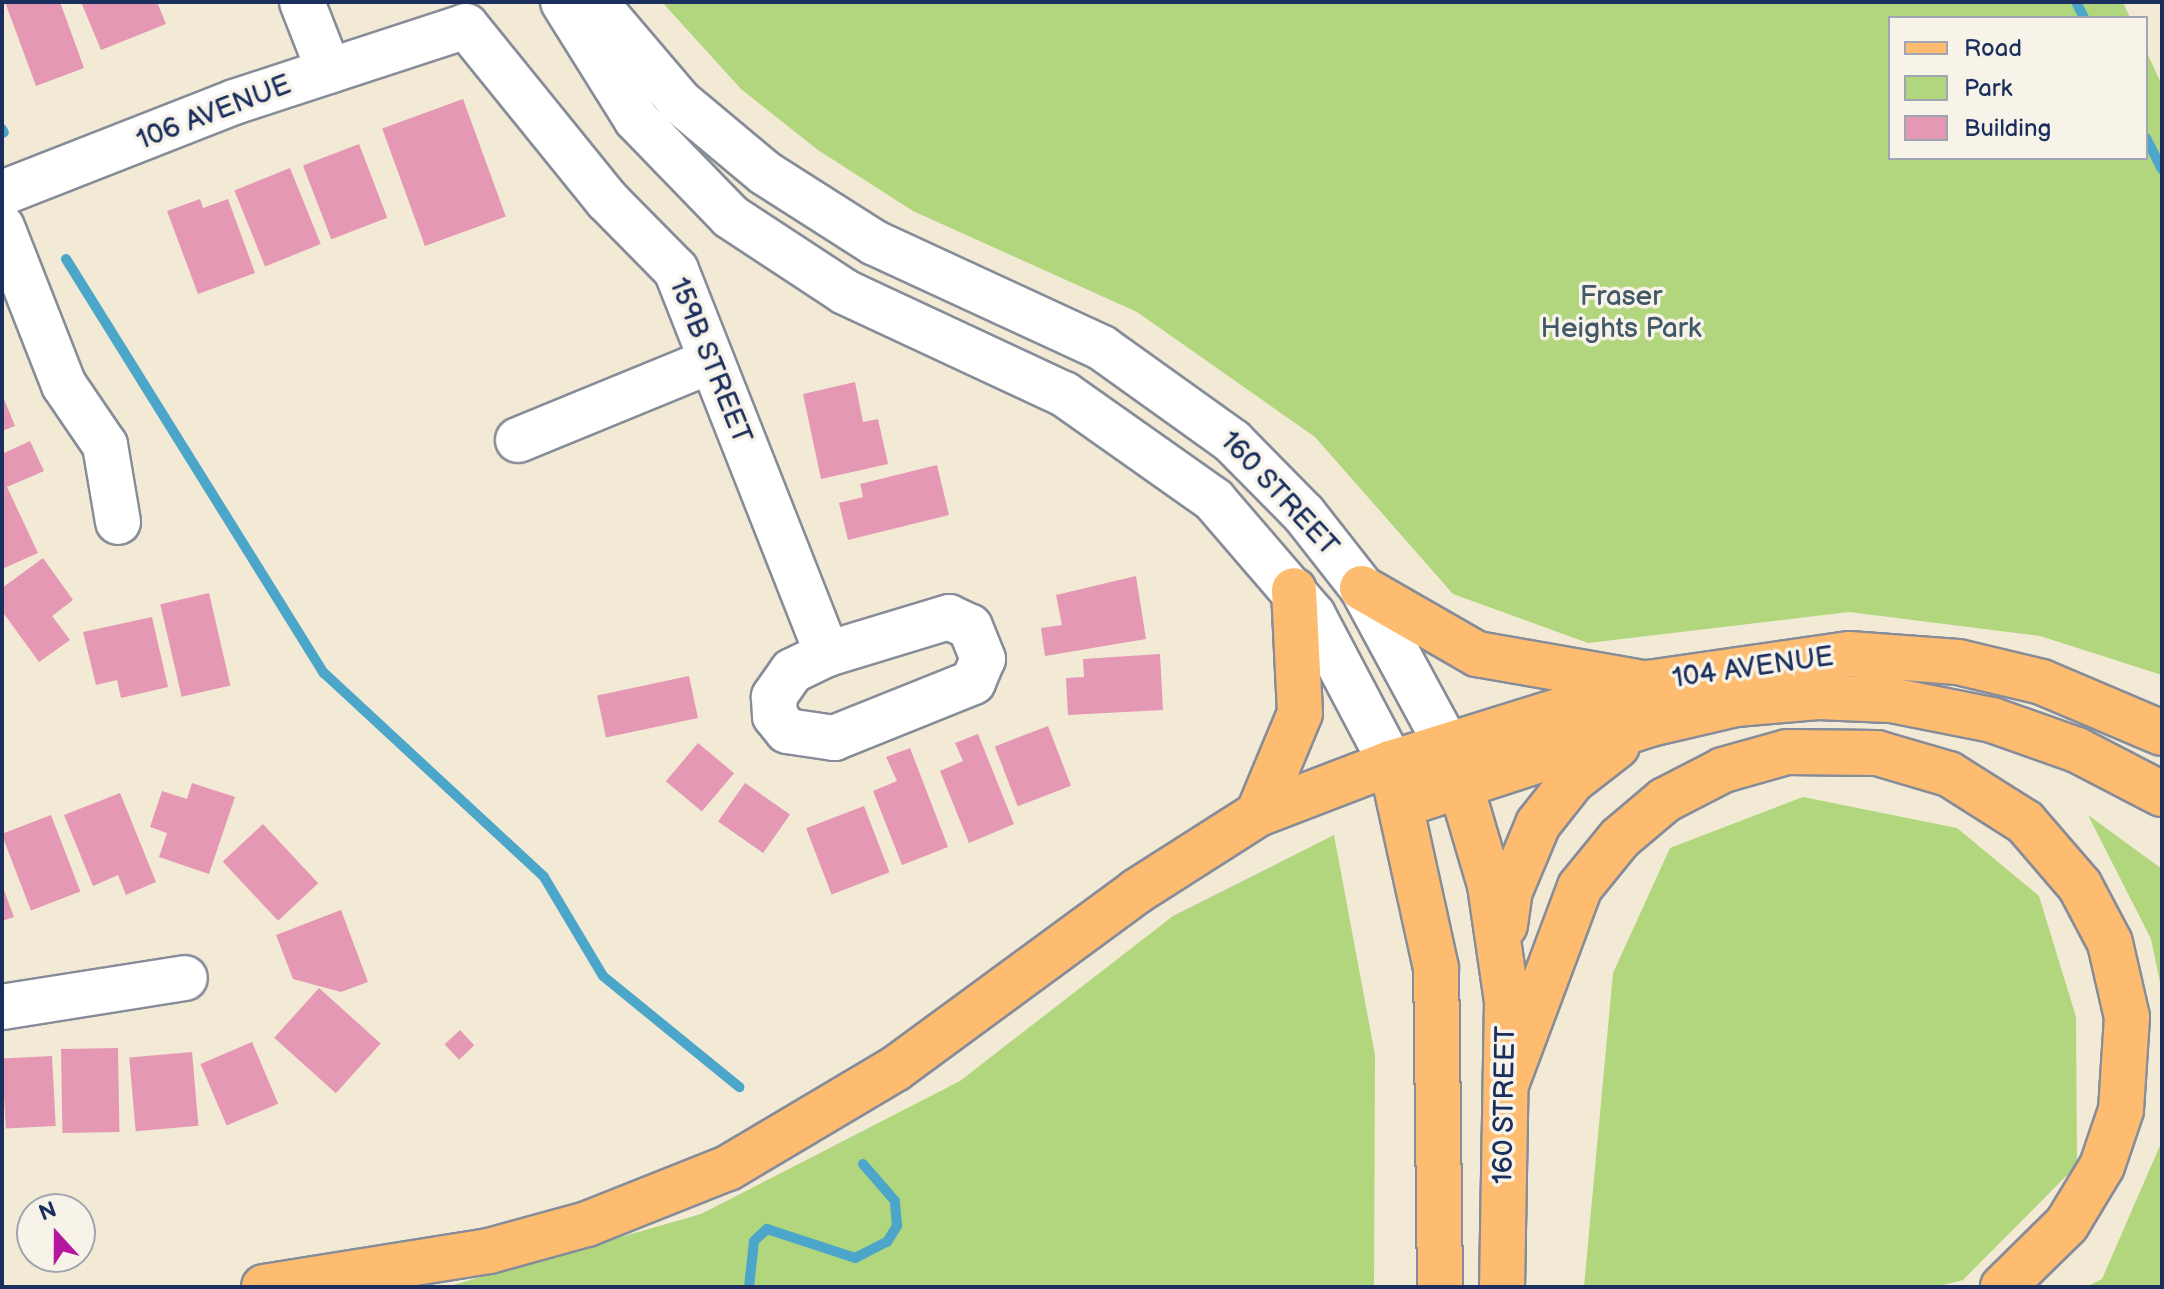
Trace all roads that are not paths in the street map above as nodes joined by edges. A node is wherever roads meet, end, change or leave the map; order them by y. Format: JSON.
{"nodes":[{"id":1,"x":302,"y":2,"type":"edge"},
{"id":2,"x":563,"y":2,"type":"edge"},
{"id":3,"x":595,"y":2,"type":"edge"},
{"id":4,"x":427,"y":38,"type":"joint"},
{"id":5,"x":329,"y":71,"type":"junction"},
{"id":6,"x":2,"y":193,"type":"edge"},
{"id":7,"x":2,"y":227,"type":"edge"},
{"id":8,"x":711,"y":361,"type":"junction"},
{"id":9,"x":518,"y":440,"type":"dead end"},
{"id":10,"x":118,"y":522,"type":"dead end"},
{"id":11,"x":1362,"y":588,"type":"junction"},
{"id":12,"x":1294,"y":590,"type":"junction"},
{"id":13,"x":827,"y":654,"type":"dead end"},
{"id":14,"x":1649,"y":704,"type":"junction"},
{"id":15,"x":2162,"y":733,"type":"edge"},
{"id":16,"x":1391,"y":763,"type":"junction"},
{"id":17,"x":1455,"y":766,"type":"junction"},
{"id":18,"x":2162,"y":794,"type":"edge"},
{"id":19,"x":1404,"y":804,"type":"junction"},
{"id":20,"x":1258,"y":814,"type":"junction"},
{"id":21,"x":1501,"y":948,"type":"junction"},
{"id":22,"x":185,"y":978,"type":"dead end"},
{"id":23,"x":2,"y":1007,"type":"edge"},
{"id":24,"x":1507,"y":1082,"type":"junction"},
{"id":25,"x":264,"y":1287,"type":"edge"},
{"id":26,"x":1440,"y":1287,"type":"edge"},
{"id":27,"x":1502,"y":1287,"type":"edge"},
{"id":28,"x":2003,"y":1287,"type":"edge"}],
"edges":[{"from":1,"to":5,"type":"street"},
{"from":2,"to":12,"type":"street","name":"160 STREET"},
{"from":3,"to":11,"type":"street","name":"160 STREET"},
{"from":4,"to":5,"type":"street","name":"106 AVENUE"},
{"from":4,"to":8,"type":"street","name":"159B STREET"},
{"from":5,"to":6,"type":"street","name":"106 AVENUE"},
{"from":7,"to":10,"type":"street"},
{"from":8,"to":9,"type":"street"},
{"from":8,"to":13,"type":"street","name":"159B STREET"},
{"from":11,"to":14,"type":"main road"},
{"from":11,"to":17,"type":"street","name":"160 STREET"},
{"from":12,"to":16,"type":"street","name":"160 STREET"},
{"from":12,"to":20,"type":"main road"},
{"from":14,"to":15,"type":"main road","name":"104 AVENUE"},
{"from":14,"to":17,"type":"main road","name":"104 AVENUE"},
{"from":14,"to":18,"type":"main road","name":"104 AVENUE"},
{"from":14,"to":21,"type":"main road"},
{"from":16,"to":17,"type":"main road","name":"104 AVENUE"},
{"from":16,"to":19,"type":"main road","name":"160 STREET"},
{"from":16,"to":20,"type":"main road","name":"104 AVENUE"},
{"from":17,"to":19,"type":"main road","name":"104 AVENUE"},
{"from":17,"to":21,"type":"main road","name":"160 STREET"},
{"from":19,"to":26,"type":"main road","name":"160 STREET"},
{"from":20,"to":25,"type":"main road","name":"104 AVENUE"},
{"from":21,"to":24,"type":"main road","name":"160 STREET"},
{"from":22,"to":23,"type":"street"},
{"from":24,"to":27,"type":"main road","name":"160 STREET"},
{"from":24,"to":28,"type":"main road"}]}
